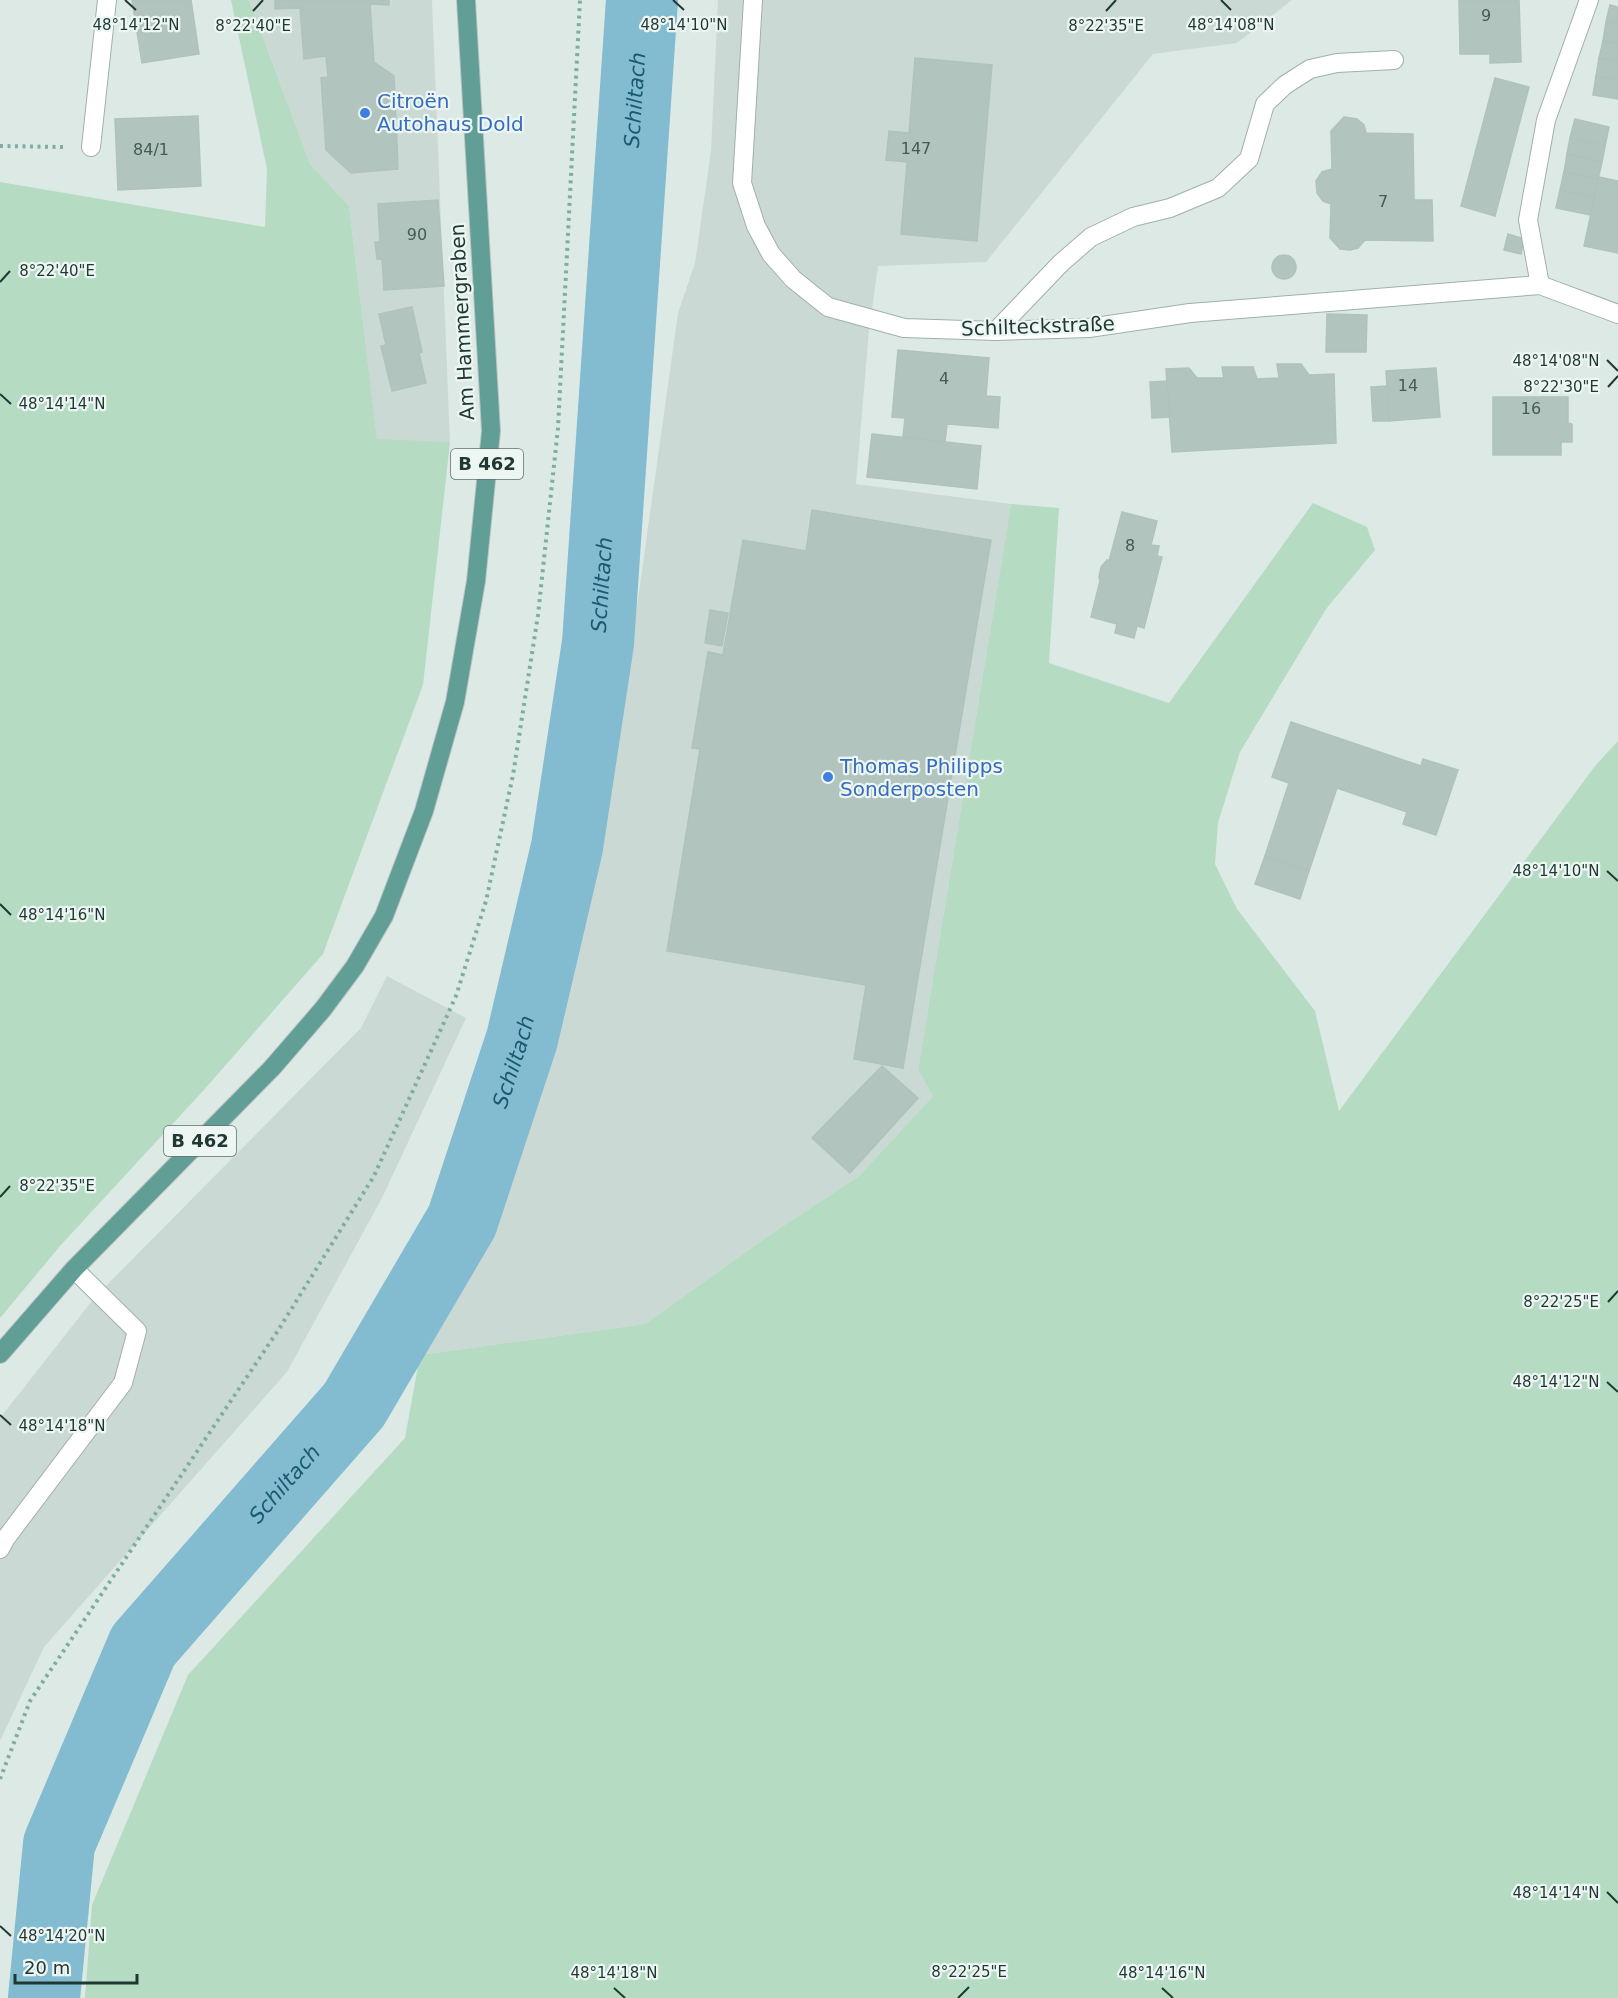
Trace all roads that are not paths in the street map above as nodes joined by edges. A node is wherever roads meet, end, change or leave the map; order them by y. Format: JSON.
{"nodes":[{"id":1,"x":107,"y":0,"type":"edge"},
{"id":2,"x":466,"y":0,"type":"edge"},
{"id":3,"x":753,"y":0,"type":"edge"},
{"id":4,"x":1590,"y":0,"type":"edge"},
{"id":5,"x":1394,"y":60,"type":"dead end"},
{"id":6,"x":91,"y":147,"type":"road end"},
{"id":7,"x":1540,"y":285,"type":"junction"},
{"id":8,"x":1618,"y":315,"type":"edge"},
{"id":9,"x":996,"y":331,"type":"junction"},
{"id":10,"x":74,"y":1269,"type":"junction"},
{"id":11,"x":0,"y":1354,"type":"edge"},
{"id":12,"x":0,"y":1549,"type":"edge"}],
"edges":[{"from":1,"to":6,"type":"street"},
{"from":2,"to":10,"type":"main road","name":"Am Hammergraben","number":"B 462"},
{"from":3,"to":9,"type":"street","name":"Schilteckstraße"},
{"from":4,"to":7,"type":"street"},
{"from":5,"to":9,"type":"street"},
{"from":7,"to":8,"type":"street","name":"Schilteckstraße"},
{"from":7,"to":9,"type":"street","name":"Schilteckstraße"},
{"from":10,"to":11,"type":"main road","number":"B 462"},
{"from":10,"to":12,"type":"street"}]}
